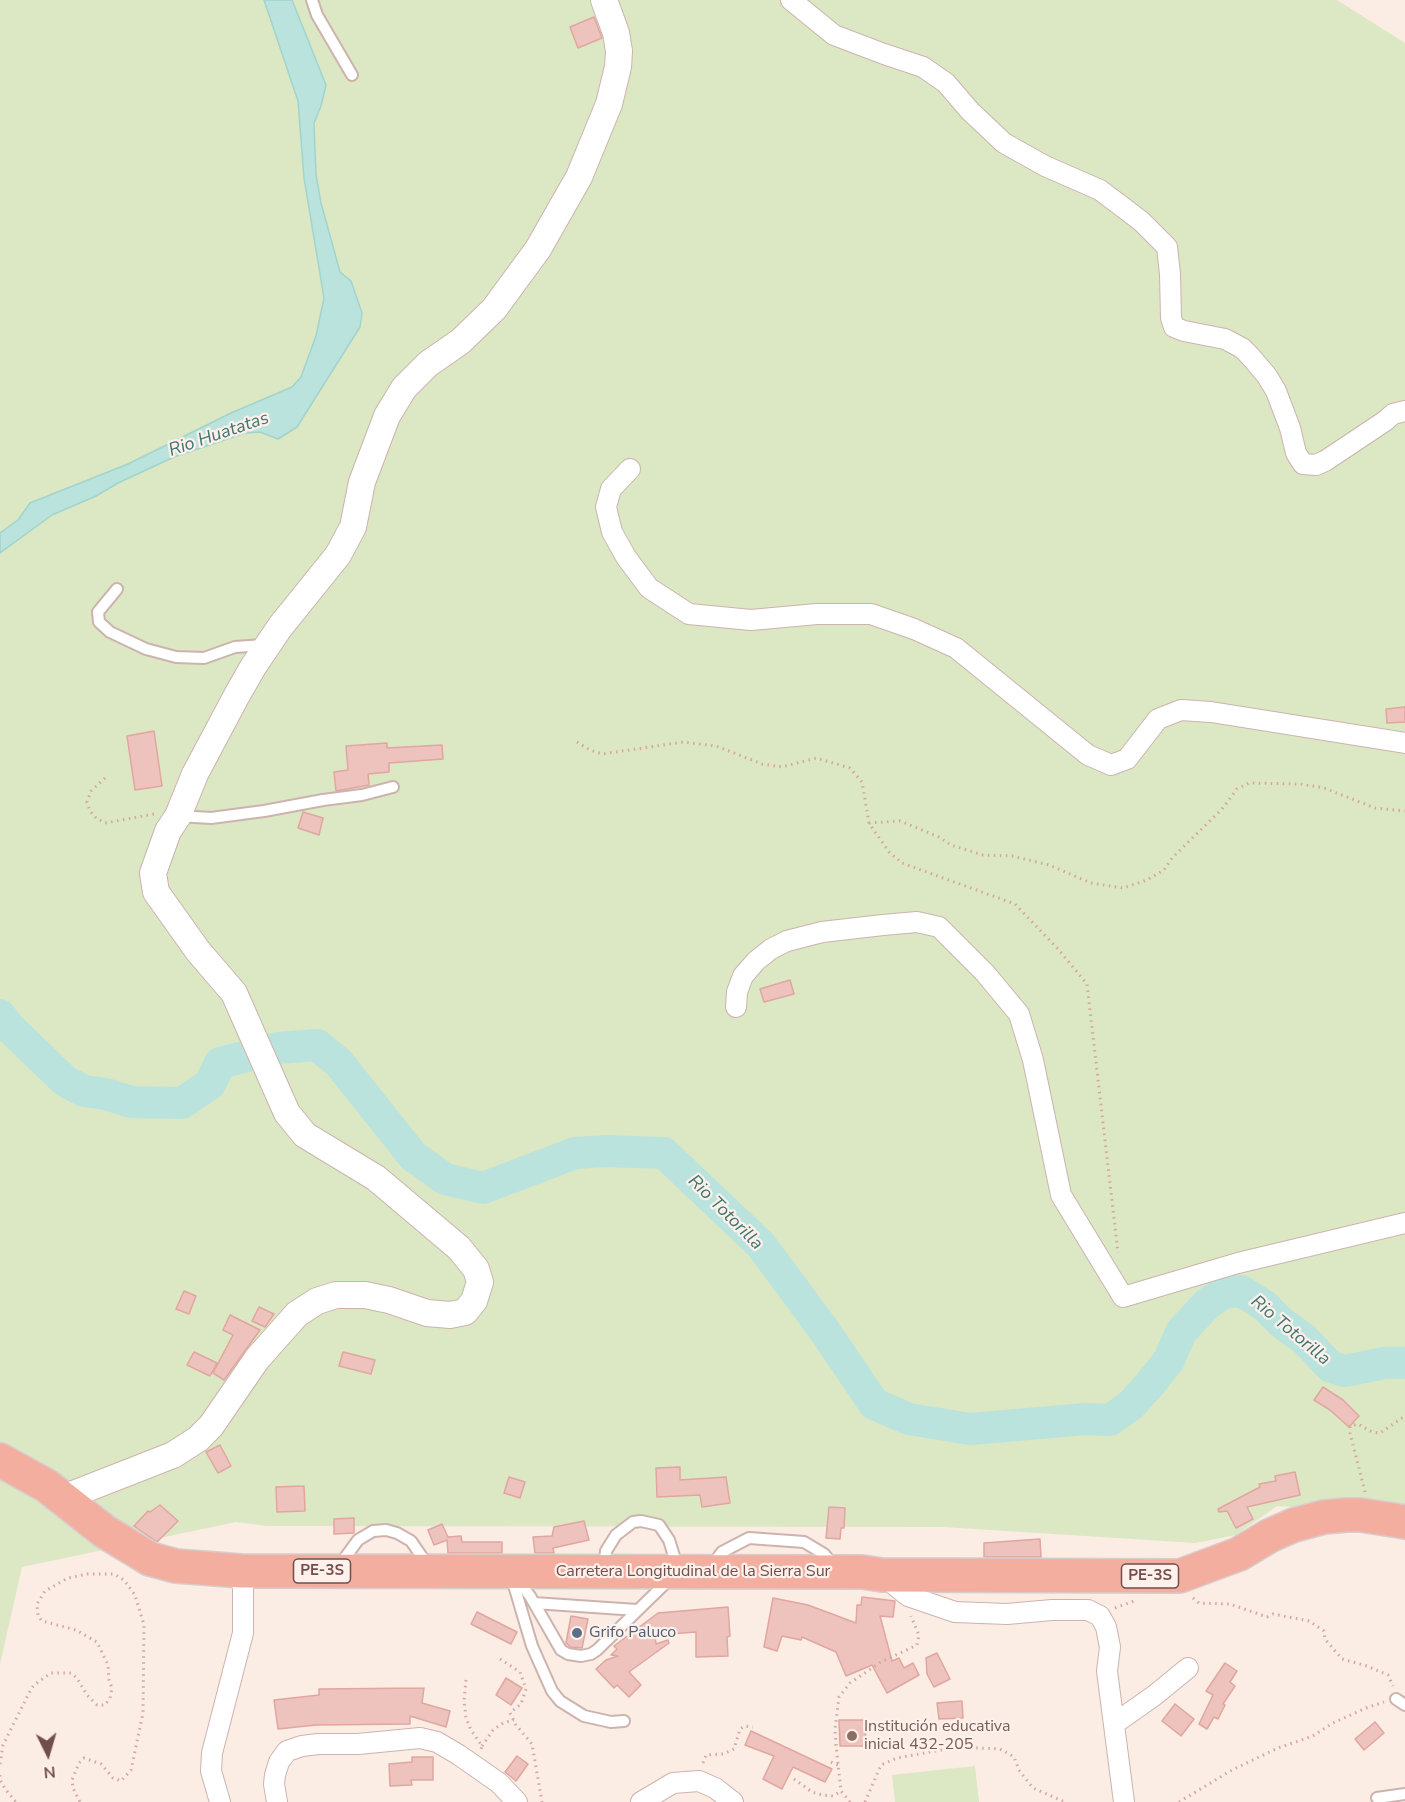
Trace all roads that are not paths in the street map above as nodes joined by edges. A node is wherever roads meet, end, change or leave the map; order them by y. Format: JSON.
{"nodes":[{"id":1,"x":312,"y":0,"type":"edge"},
{"id":2,"x":604,"y":0,"type":"edge"},
{"id":3,"x":791,"y":0,"type":"edge"},
{"id":4,"x":352,"y":75,"type":"dead end"},
{"id":5,"x":1405,"y":411,"type":"edge"},
{"id":6,"x":630,"y":469,"type":"dead end"},
{"id":7,"x":117,"y":589,"type":"dead end"},
{"id":8,"x":270,"y":644,"type":"junction"},
{"id":9,"x":1405,"y":742,"type":"edge"},
{"id":10,"x":393,"y":788,"type":"dead end"},
{"id":11,"x":178,"y":816,"type":"junction"},
{"id":12,"x":736,"y":1007,"type":"dead end"},
{"id":13,"x":1405,"y":1222,"type":"edge"},
{"id":14,"x":0,"y":1461,"type":"edge"},
{"id":15,"x":63,"y":1498,"type":"junction"},
{"id":16,"x":1405,"y":1522,"type":"edge"},
{"id":17,"x":241,"y":1570,"type":"junction"},
{"id":18,"x":604,"y":1571,"type":"junction"},
{"id":19,"x":510,"y":1572,"type":"junction"},
{"id":20,"x":676,"y":1573,"type":"junction"},
{"id":21,"x":882,"y":1575,"type":"junction"},
{"id":22,"x":534,"y":1603,"type":"junction"},
{"id":23,"x":637,"y":1610,"type":"junction"},
{"id":24,"x":1188,"y":1668,"type":"dead end"},
{"id":25,"x":624,"y":1721,"type":"dead end"},
{"id":26,"x":1114,"y":1724,"type":"junction"},
{"id":27,"x":1405,"y":1794,"type":"edge"},
{"id":28,"x":1377,"y":1798,"type":"dead end"},
{"id":29,"x":220,"y":1802,"type":"edge"},
{"id":30,"x":277,"y":1802,"type":"edge"},
{"id":31,"x":518,"y":1802,"type":"edge"},
{"id":32,"x":641,"y":1802,"type":"edge"},
{"id":33,"x":733,"y":1802,"type":"edge"},
{"id":34,"x":1124,"y":1802,"type":"edge"}],
"edges":[{"from":1,"to":4,"type":"lane"},
{"from":2,"to":8,"type":"street"},
{"from":3,"to":5,"type":"street"},
{"from":6,"to":9,"type":"street"},
{"from":7,"to":8,"type":"lane"},
{"from":8,"to":11,"type":"street"},
{"from":10,"to":11,"type":"lane"},
{"from":11,"to":15,"type":"street"},
{"from":12,"to":13,"type":"street"},
{"from":14,"to":15,"type":"highway","name":"Carretera Longitudinal de la Sierra Sur","number":"PE-3S"},
{"from":15,"to":17,"type":"highway","name":"Carretera Longitudinal de la Sierra Sur","number":"PE-3S"},
{"from":16,"to":21,"type":"highway","name":"Carretera Longitudinal de la Sierra Sur","number":"PE-3S"},
{"from":17,"to":19,"type":"highway","name":"Carretera Longitudinal de la Sierra Sur","number":"PE-3S"},
{"from":17,"to":29,"type":"street"},
{"from":18,"to":19,"type":"highway","name":"Carretera Longitudinal de la Sierra Sur","number":"PE-3S"},
{"from":18,"to":20,"type":"highway","name":"Carretera Longitudinal de la Sierra Sur","number":"PE-3S"},
{"from":18,"to":20,"type":"lane"},
{"from":19,"to":22,"type":"lane"},
{"from":19,"to":25,"type":"lane"},
{"from":20,"to":21,"type":"highway","name":"Carretera Longitudinal de la Sierra Sur","number":"PE-3S"},
{"from":20,"to":23,"type":"lane"},
{"from":21,"to":26,"type":"street"},
{"from":22,"to":23,"type":"lane"},
{"from":22,"to":23,"type":"lane"},
{"from":24,"to":26,"type":"street"},
{"from":26,"to":34,"type":"street"},
{"from":27,"to":28,"type":"lane"},
{"from":30,"to":31,"type":"street"},
{"from":32,"to":33,"type":"street"}]}
